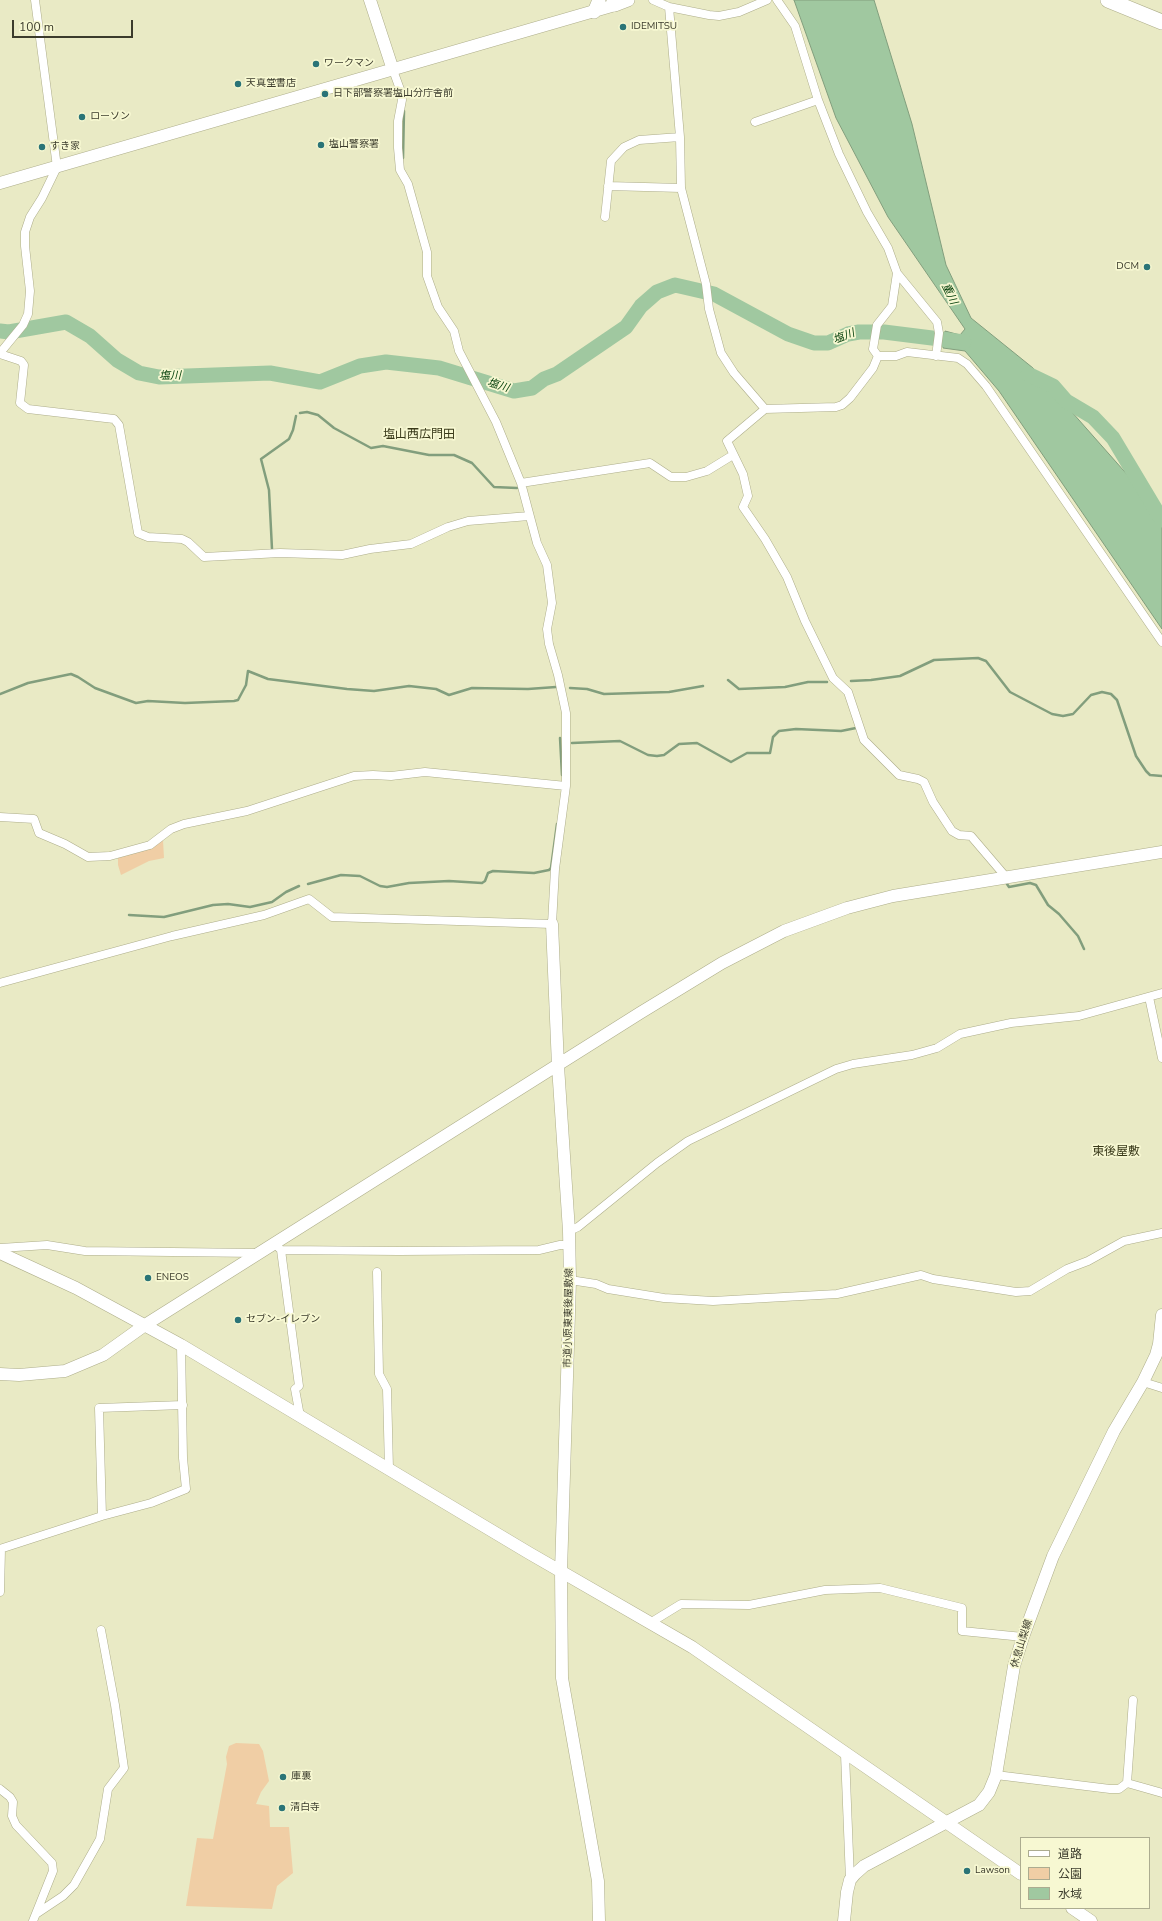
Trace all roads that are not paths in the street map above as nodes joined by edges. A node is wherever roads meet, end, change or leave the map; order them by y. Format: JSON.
{"nodes":[{"id":1,"x":34,"y":0,"type":"edge"},
{"id":2,"x":370,"y":0,"type":"edge"},
{"id":3,"x":599,"y":0,"type":"edge"},
{"id":4,"x":628,"y":0,"type":"edge"},
{"id":5,"x":653,"y":0,"type":"edge"},
{"id":6,"x":767,"y":0,"type":"edge"},
{"id":7,"x":777,"y":0,"type":"edge"},
{"id":8,"x":1108,"y":0,"type":"edge"},
{"id":9,"x":614,"y":3,"type":"edge"},
{"id":10,"x":669,"y":7,"type":"junction"},
{"id":11,"x":594,"y":12,"type":"junction"},
{"id":12,"x":1162,"y":22,"type":"edge"},
{"id":13,"x":393,"y":70,"type":"junction"},
{"id":14,"x":818,"y":100,"type":"junction"},
{"id":15,"x":755,"y":122,"type":"dead end"},
{"id":16,"x":680,"y":137,"type":"junction"},
{"id":17,"x":56,"y":168,"type":"junction"},
{"id":18,"x":0,"y":183,"type":"edge"},
{"id":19,"x":608,"y":186,"type":"junction"},
{"id":20,"x":681,"y":188,"type":"junction"},
{"id":21,"x":605,"y":217,"type":"dead end"},
{"id":22,"x":897,"y":273,"type":"junction"},
{"id":23,"x":0,"y":354,"type":"edge"},
{"id":24,"x":878,"y":356,"type":"junction"},
{"id":25,"x":936,"y":356,"type":"junction"},
{"id":26,"x":765,"y":409,"type":"junction"},
{"id":27,"x":733,"y":455,"type":"junction"},
{"id":28,"x":521,"y":483,"type":"junction"},
{"id":29,"x":529,"y":516,"type":"junction"},
{"id":30,"x":1162,"y":642,"type":"edge"},
{"id":31,"x":563,"y":786,"type":"junction"},
{"id":32,"x":0,"y":817,"type":"edge"},
{"id":33,"x":1162,"y":852,"type":"edge"},
{"id":34,"x":1006,"y":877,"type":"junction"},
{"id":35,"x":552,"y":924,"type":"junction"},
{"id":36,"x":0,"y":982,"type":"edge"},
{"id":37,"x":1162,"y":993,"type":"edge"},
{"id":38,"x":1149,"y":998,"type":"junction"},
{"id":39,"x":1162,"y":1058,"type":"edge"},
{"id":40,"x":558,"y":1066,"type":"junction"},
{"id":41,"x":569,"y":1231,"type":"junction"},
{"id":42,"x":1162,"y":1233,"type":"edge"},
{"id":43,"x":569,"y":1245,"type":"junction"},
{"id":44,"x":278,"y":1247,"type":"junction"},
{"id":45,"x":0,"y":1248,"type":"edge"},
{"id":46,"x":0,"y":1253,"type":"edge"},
{"id":47,"x":260,"y":1253,"type":"junction"},
{"id":48,"x":377,"y":1272,"type":"dead end"},
{"id":49,"x":570,"y":1280,"type":"junction"},
{"id":50,"x":1162,"y":1315,"type":"edge"},
{"id":51,"x":145,"y":1325,"type":"junction"},
{"id":52,"x":181,"y":1345,"type":"junction"},
{"id":53,"x":0,"y":1374,"type":"edge"},
{"id":54,"x":1143,"y":1382,"type":"junction"},
{"id":55,"x":1162,"y":1388,"type":"edge"},
{"id":56,"x":183,"y":1405,"type":"junction"},
{"id":57,"x":300,"y":1416,"type":"junction"},
{"id":58,"x":389,"y":1469,"type":"junction"},
{"id":59,"x":102,"y":1516,"type":"junction"},
{"id":60,"x":0,"y":1549,"type":"edge"},
{"id":61,"x":561,"y":1571,"type":"junction"},
{"id":62,"x":0,"y":1592,"type":"edge"},
{"id":63,"x":650,"y":1623,"type":"junction"},
{"id":64,"x":102,"y":1630,"type":"dead end"},
{"id":65,"x":1023,"y":1637,"type":"junction"},
{"id":66,"x":1133,"y":1700,"type":"dead end"},
{"id":67,"x":845,"y":1754,"type":"junction"},
{"id":68,"x":996,"y":1775,"type":"junction"},
{"id":69,"x":1127,"y":1783,"type":"junction"},
{"id":70,"x":0,"y":1790,"type":"edge"},
{"id":71,"x":1162,"y":1793,"type":"edge"},
{"id":72,"x":946,"y":1823,"type":"junction"},
{"id":73,"x":1020,"y":1873,"type":"edge"},
{"id":74,"x":850,"y":1880,"type":"junction"},
{"id":75,"x":1073,"y":1909,"type":"edge"},
{"id":76,"x":34,"y":1917,"type":"edge"},
{"id":77,"x":599,"y":1921,"type":"edge"},
{"id":78,"x":844,"y":1921,"type":"edge"},
{"id":79,"x":1091,"y":1921,"type":"edge"}],
"edges":[{"from":1,"to":17,"type":"street"},
{"from":2,"to":13,"type":"street"},
{"from":3,"to":11,"type":"main road"},
{"from":4,"to":9,"type":"main road"},
{"from":5,"to":10,"type":"street"},
{"from":6,"to":10,"type":"street"},
{"from":7,"to":14,"type":"street"},
{"from":8,"to":12,"type":"highway"},
{"from":9,"to":11,"type":"street"},
{"from":10,"to":16,"type":"street"},
{"from":11,"to":13,"type":"street"},
{"from":13,"to":17,"type":"street"},
{"from":13,"to":28,"type":"street"},
{"from":14,"to":15,"type":"street"},
{"from":14,"to":22,"type":"street"},
{"from":16,"to":19,"type":"street"},
{"from":16,"to":20,"type":"street"},
{"from":17,"to":18,"type":"street"},
{"from":17,"to":23,"type":"street"},
{"from":19,"to":20,"type":"street"},
{"from":19,"to":21,"type":"street"},
{"from":20,"to":26,"type":"street"},
{"from":22,"to":24,"type":"street"},
{"from":22,"to":25,"type":"street"},
{"from":23,"to":29,"type":"street"},
{"from":24,"to":25,"type":"street"},
{"from":24,"to":26,"type":"street"},
{"from":25,"to":30,"type":"street"},
{"from":26,"to":27,"type":"street"},
{"from":27,"to":28,"type":"street"},
{"from":27,"to":34,"type":"street"},
{"from":28,"to":29,"type":"street"},
{"from":29,"to":31,"type":"street"},
{"from":31,"to":32,"type":"street"},
{"from":31,"to":35,"type":"street"},
{"from":33,"to":34,"type":"street"},
{"from":34,"to":40,"type":"street"},
{"from":35,"to":36,"type":"street"},
{"from":35,"to":40,"type":"street","name":"市道小原東東後屋敷線"},
{"from":37,"to":38,"type":"street"},
{"from":38,"to":39,"type":"street"},
{"from":38,"to":41,"type":"street"},
{"from":40,"to":41,"type":"street","name":"市道小原東東後屋敷線"},
{"from":40,"to":44,"type":"street"},
{"from":41,"to":43,"type":"street","name":"市道小原東東後屋敷線"},
{"from":42,"to":49,"type":"street"},
{"from":43,"to":44,"type":"street"},
{"from":43,"to":49,"type":"street","name":"市道小原東東後屋敷線"},
{"from":44,"to":47,"type":"street"},
{"from":44,"to":57,"type":"street"},
{"from":45,"to":47,"type":"street"},
{"from":46,"to":51,"type":"street"},
{"from":47,"to":51,"type":"street"},
{"from":48,"to":58,"type":"street"},
{"from":49,"to":61,"type":"street","name":"市道小原東東後屋敷線"},
{"from":50,"to":54,"type":"street","name":"休息山梨線"},
{"from":51,"to":52,"type":"street"},
{"from":51,"to":53,"type":"street"},
{"from":52,"to":56,"type":"street"},
{"from":52,"to":57,"type":"street"},
{"from":54,"to":55,"type":"street"},
{"from":54,"to":65,"type":"street","name":"休息山梨線"},
{"from":56,"to":59,"type":"street"},
{"from":56,"to":59,"type":"street"},
{"from":57,"to":58,"type":"street"},
{"from":58,"to":61,"type":"street"},
{"from":59,"to":60,"type":"street"},
{"from":60,"to":62,"type":"street"},
{"from":61,"to":63,"type":"street"},
{"from":61,"to":77,"type":"street","name":"市道小原東東後屋敷線"},
{"from":63,"to":65,"type":"street"},
{"from":63,"to":67,"type":"street"},
{"from":64,"to":76,"type":"street"},
{"from":65,"to":68,"type":"street","name":"休息山梨線"},
{"from":66,"to":69,"type":"street"},
{"from":67,"to":72,"type":"street"},
{"from":67,"to":74,"type":"street"},
{"from":68,"to":69,"type":"street"},
{"from":68,"to":72,"type":"street","name":"休息山梨線"},
{"from":69,"to":71,"type":"street"},
{"from":70,"to":76,"type":"street"},
{"from":72,"to":73,"type":"street"},
{"from":72,"to":74,"type":"street","name":"休息山梨線"},
{"from":74,"to":78,"type":"street"},
{"from":75,"to":79,"type":"street"}]}
